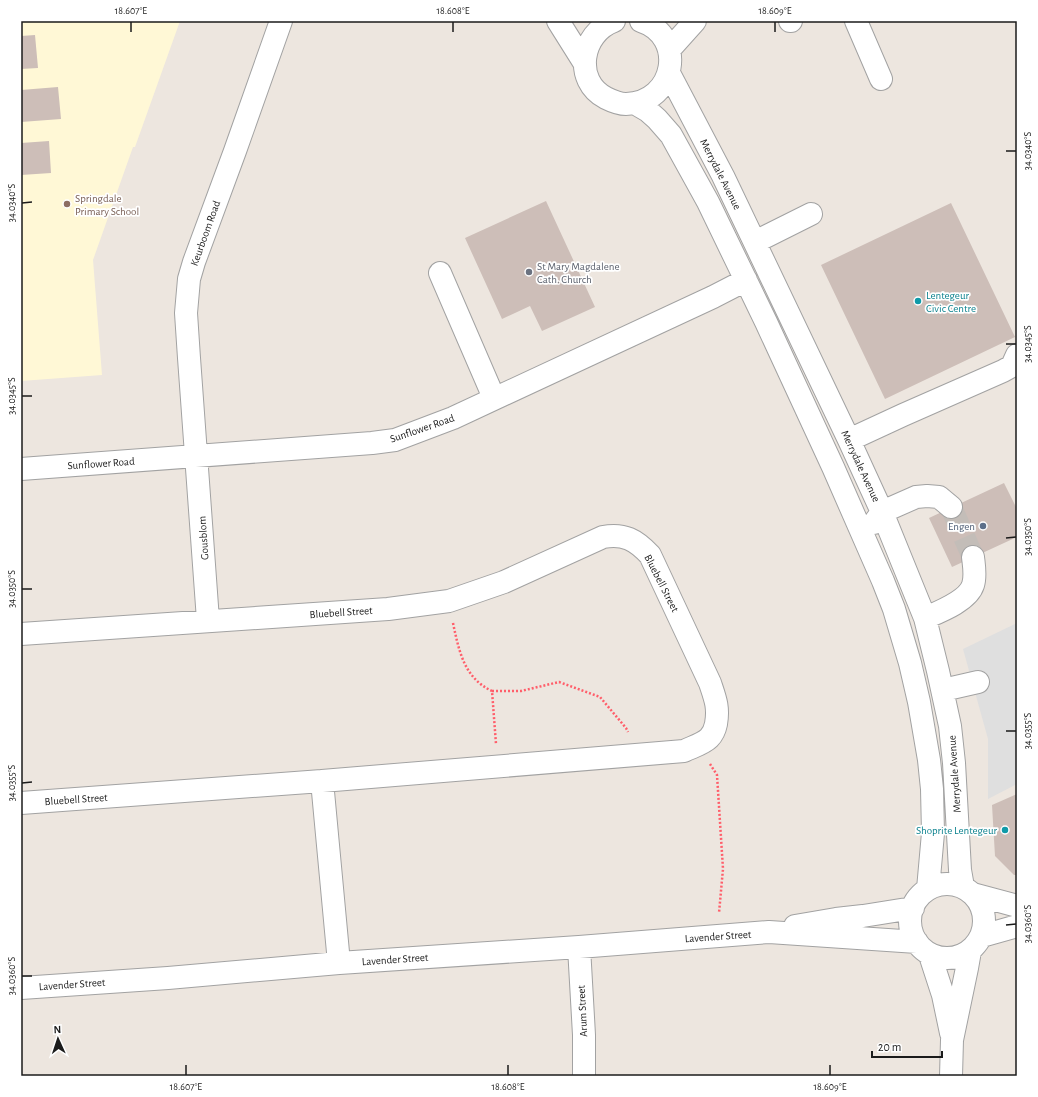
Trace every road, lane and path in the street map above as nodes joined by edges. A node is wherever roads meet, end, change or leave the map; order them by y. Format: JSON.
{"nodes":[{"id":1,"x":281,"y":21,"type":"edge"},
{"id":2,"x":558,"y":21,"type":"edge"},
{"id":3,"x":614,"y":21,"type":"edge"},
{"id":4,"x":641,"y":21,"type":"edge"},
{"id":5,"x":695,"y":21,"type":"edge"},
{"id":6,"x":856,"y":21,"type":"edge"},
{"id":7,"x":669,"y":50,"type":"junction"},
{"id":8,"x":584,"y":64,"type":"junction"},
{"id":9,"x":669,"y":73,"type":"junction"},
{"id":10,"x":881,"y":79,"type":"dead end"},
{"id":11,"x":636,"y":104,"type":"junction"},
{"id":12,"x":811,"y":214,"type":"dead end"},
{"id":13,"x":755,"y":242,"type":"junction"},
{"id":14,"x":440,"y":273,"type":"dead end"},
{"id":15,"x":746,"y":280,"type":"junction"},
{"id":16,"x":1017,"y":355,"type":"edge"},
{"id":17,"x":494,"y":398,"type":"junction"},
{"id":18,"x":849,"y":440,"type":"junction"},
{"id":19,"x":197,"y":456,"type":"junction"},
{"id":20,"x":21,"y":469,"type":"edge"},
{"id":21,"x":951,"y":507,"type":"tunnel mouth"},
{"id":22,"x":882,"y":512,"type":"junction"},
{"id":23,"x":864,"y":540,"type":"junction"},
{"id":24,"x":973,"y":557,"type":"tunnel mouth"},
{"id":25,"x":450,"y":601,"type":"junction"},
{"id":26,"x":925,"y":618,"type":"junction"},
{"id":27,"x":208,"y":620,"type":"junction"},
{"id":28,"x":21,"y":634,"type":"edge"},
{"id":29,"x":978,"y":682,"type":"dead end"},
{"id":30,"x":942,"y":690,"type":"junction"},
{"id":31,"x":492,"y":691,"type":"junction"},
{"id":32,"x":698,"y":745,"type":"junction"},
{"id":33,"x":636,"y":755,"type":"junction"},
{"id":34,"x":497,"y":766,"type":"junction"},
{"id":35,"x":322,"y":781,"type":"junction"},
{"id":36,"x":21,"y":803,"type":"edge"},
{"id":37,"x":928,"y":889,"type":"junction"},
{"id":38,"x":968,"y":891,"type":"junction"},
{"id":39,"x":1017,"y":906,"type":"edge"},
{"id":40,"x":913,"y":908,"type":"junction"},
{"id":41,"x":1017,"y":926,"type":"edge"},
{"id":42,"x":769,"y":932,"type":"junction"},
{"id":43,"x":716,"y":936,"type":"junction"},
{"id":44,"x":976,"y":944,"type":"junction"},
{"id":45,"x":579,"y":947,"type":"junction"},
{"id":46,"x":923,"y":949,"type":"junction"},
{"id":47,"x":339,"y":963,"type":"junction"},
{"id":48,"x":21,"y":988,"type":"edge"},
{"id":49,"x":952,"y":1040,"type":"junction"},
{"id":50,"x":584,"y":1076,"type":"edge"},
{"id":51,"x":951,"y":1076,"type":"edge"}],
"edges":[{"from":1,"to":19,"type":"street","name":"Keurboom Road"},
{"from":2,"to":8,"type":"street"},
{"from":3,"to":8,"type":"street"},
{"from":4,"to":7,"type":"street"},
{"from":5,"to":7,"type":"street"},
{"from":6,"to":10,"type":"street"},
{"from":7,"to":9,"type":"street"},
{"from":8,"to":11,"type":"street"},
{"from":9,"to":11,"type":"street"},
{"from":9,"to":13,"type":"street","name":"Merrydale Avenue"},
{"from":11,"to":15,"type":"street"},
{"from":12,"to":13,"type":"street"},
{"from":13,"to":18,"type":"street","name":"Merrydale Avenue"},
{"from":14,"to":17,"type":"street"},
{"from":15,"to":17,"type":"street","name":"Sunflower Road"},
{"from":15,"to":23,"type":"street"},
{"from":16,"to":18,"type":"street"},
{"from":17,"to":19,"type":"street","name":"Sunflower Road"},
{"from":18,"to":22,"type":"street","name":"Merrydale Avenue"},
{"from":19,"to":20,"type":"street","name":"Sunflower Road"},
{"from":19,"to":27,"type":"street","name":"Gousblom"},
{"from":21,"to":22,"type":"street"},
{"from":22,"to":23,"type":"street"},
{"from":22,"to":26,"type":"street","name":"Merrydale Avenue"},
{"from":23,"to":37,"type":"street"},
{"from":24,"to":26,"type":"street"},
{"from":25,"to":27,"type":"street","name":"Bluebell Street"},
{"from":25,"to":31,"type":"path"},
{"from":25,"to":32,"type":"street","name":"Bluebell Street"},
{"from":26,"to":30,"type":"street","name":"Merrydale Avenue"},
{"from":27,"to":28,"type":"street","name":"Bluebell Street"},
{"from":29,"to":30,"type":"street"},
{"from":30,"to":38,"type":"street","name":"Merrydale Avenue"},
{"from":31,"to":33,"type":"path"},
{"from":31,"to":34,"type":"path"},
{"from":32,"to":33,"type":"street","name":"Bluebell Street"},
{"from":32,"to":43,"type":"path"},
{"from":33,"to":34,"type":"street","name":"Bluebell Street"},
{"from":34,"to":35,"type":"street","name":"Bluebell Street"},
{"from":35,"to":36,"type":"street","name":"Bluebell Street"},
{"from":35,"to":47,"type":"street"},
{"from":37,"to":38,"type":"street"},
{"from":37,"to":40,"type":"street"},
{"from":38,"to":39,"type":"street"},
{"from":38,"to":44,"type":"street"},
{"from":40,"to":42,"type":"street","name":"Lavender Street"},
{"from":40,"to":46,"type":"street"},
{"from":41,"to":44,"type":"street"},
{"from":42,"to":43,"type":"street","name":"Lavender Street"},
{"from":42,"to":46,"type":"street","name":"Lavender Street"},
{"from":43,"to":45,"type":"street","name":"Lavender Street"},
{"from":44,"to":46,"type":"street"},
{"from":44,"to":49,"type":"street"},
{"from":45,"to":47,"type":"street","name":"Lavender Street"},
{"from":45,"to":50,"type":"street","name":"Arum Street"},
{"from":46,"to":49,"type":"street"},
{"from":47,"to":48,"type":"street","name":"Lavender Street"},
{"from":49,"to":51,"type":"street"}]}
